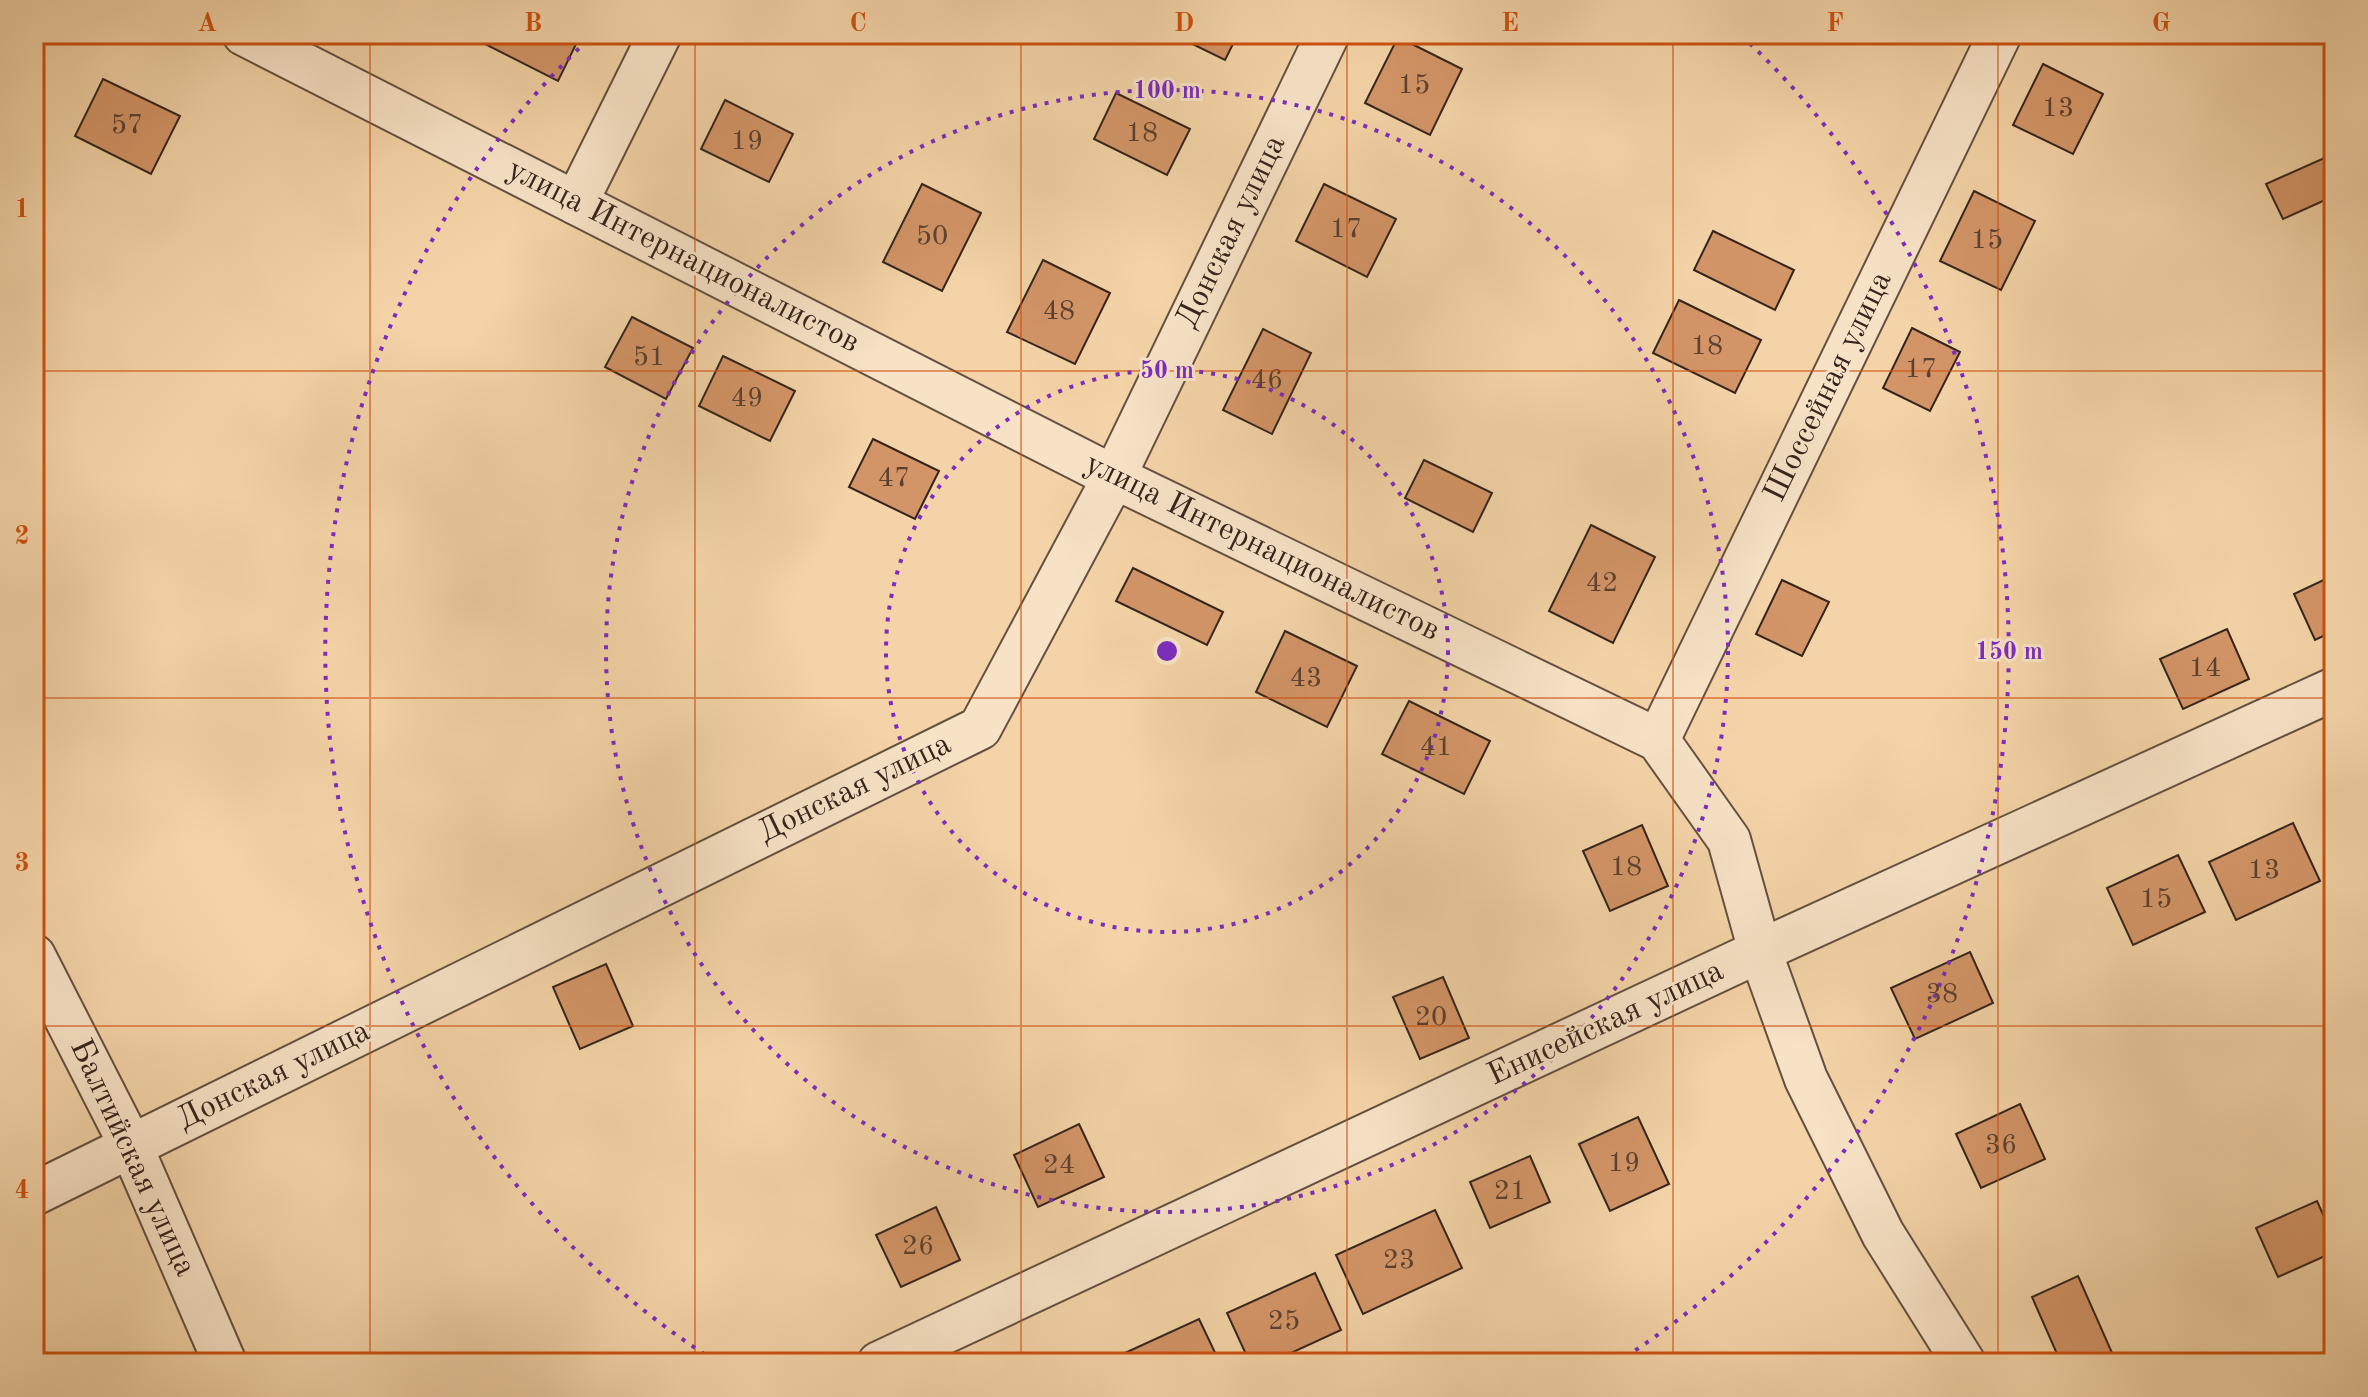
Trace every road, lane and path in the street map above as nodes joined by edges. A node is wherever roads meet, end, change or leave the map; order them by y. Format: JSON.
{"nodes":[{"id":1,"x":244,"y":34,"type":"edge"},
{"id":2,"x":660,"y":34,"type":"edge"},
{"id":3,"x":1328,"y":34,"type":"edge"},
{"id":4,"x":2000,"y":34,"type":"edge"},
{"id":5,"x":576,"y":203,"type":"junction"},
{"id":6,"x":1114,"y":477,"type":"junction"},
{"id":7,"x":2334,"y":689,"type":"edge"},
{"id":8,"x":1658,"y":740,"type":"junction"},
{"id":9,"x":1760,"y":951,"type":"junction"},
{"id":10,"x":34,"y":956,"type":"edge"},
{"id":11,"x":131,"y":1146,"type":"junction"},
{"id":12,"x":34,"y":1194,"type":"edge"},
{"id":13,"x":225,"y":1363,"type":"edge"},
{"id":14,"x":879,"y":1363,"type":"edge"},
{"id":15,"x":1964,"y":1363,"type":"edge"}],
"edges":[{"from":1,"to":5,"type":"street","name":"улица Интернационалистов"},
{"from":2,"to":5,"type":"street"},
{"from":3,"to":6,"type":"street","name":"Донская улица"},
{"from":4,"to":8,"type":"street","name":"Шоссейная улица"},
{"from":5,"to":6,"type":"street","name":"улица Интернационалистов"},
{"from":6,"to":8,"type":"street","name":"улица Интернационалистов"},
{"from":6,"to":11,"type":"street","name":"Донская улица"},
{"from":7,"to":9,"type":"street","name":"Енисейская улица"},
{"from":8,"to":9,"type":"street","name":"улица Интернационалистов"},
{"from":9,"to":14,"type":"street","name":"Енисейская улица"},
{"from":9,"to":15,"type":"street","name":"улица Интернационалистов"},
{"from":10,"to":11,"type":"street","name":"Балтийская улица"},
{"from":11,"to":12,"type":"street","name":"Донская улица"},
{"from":11,"to":13,"type":"street","name":"Балтийская улица"}]}
